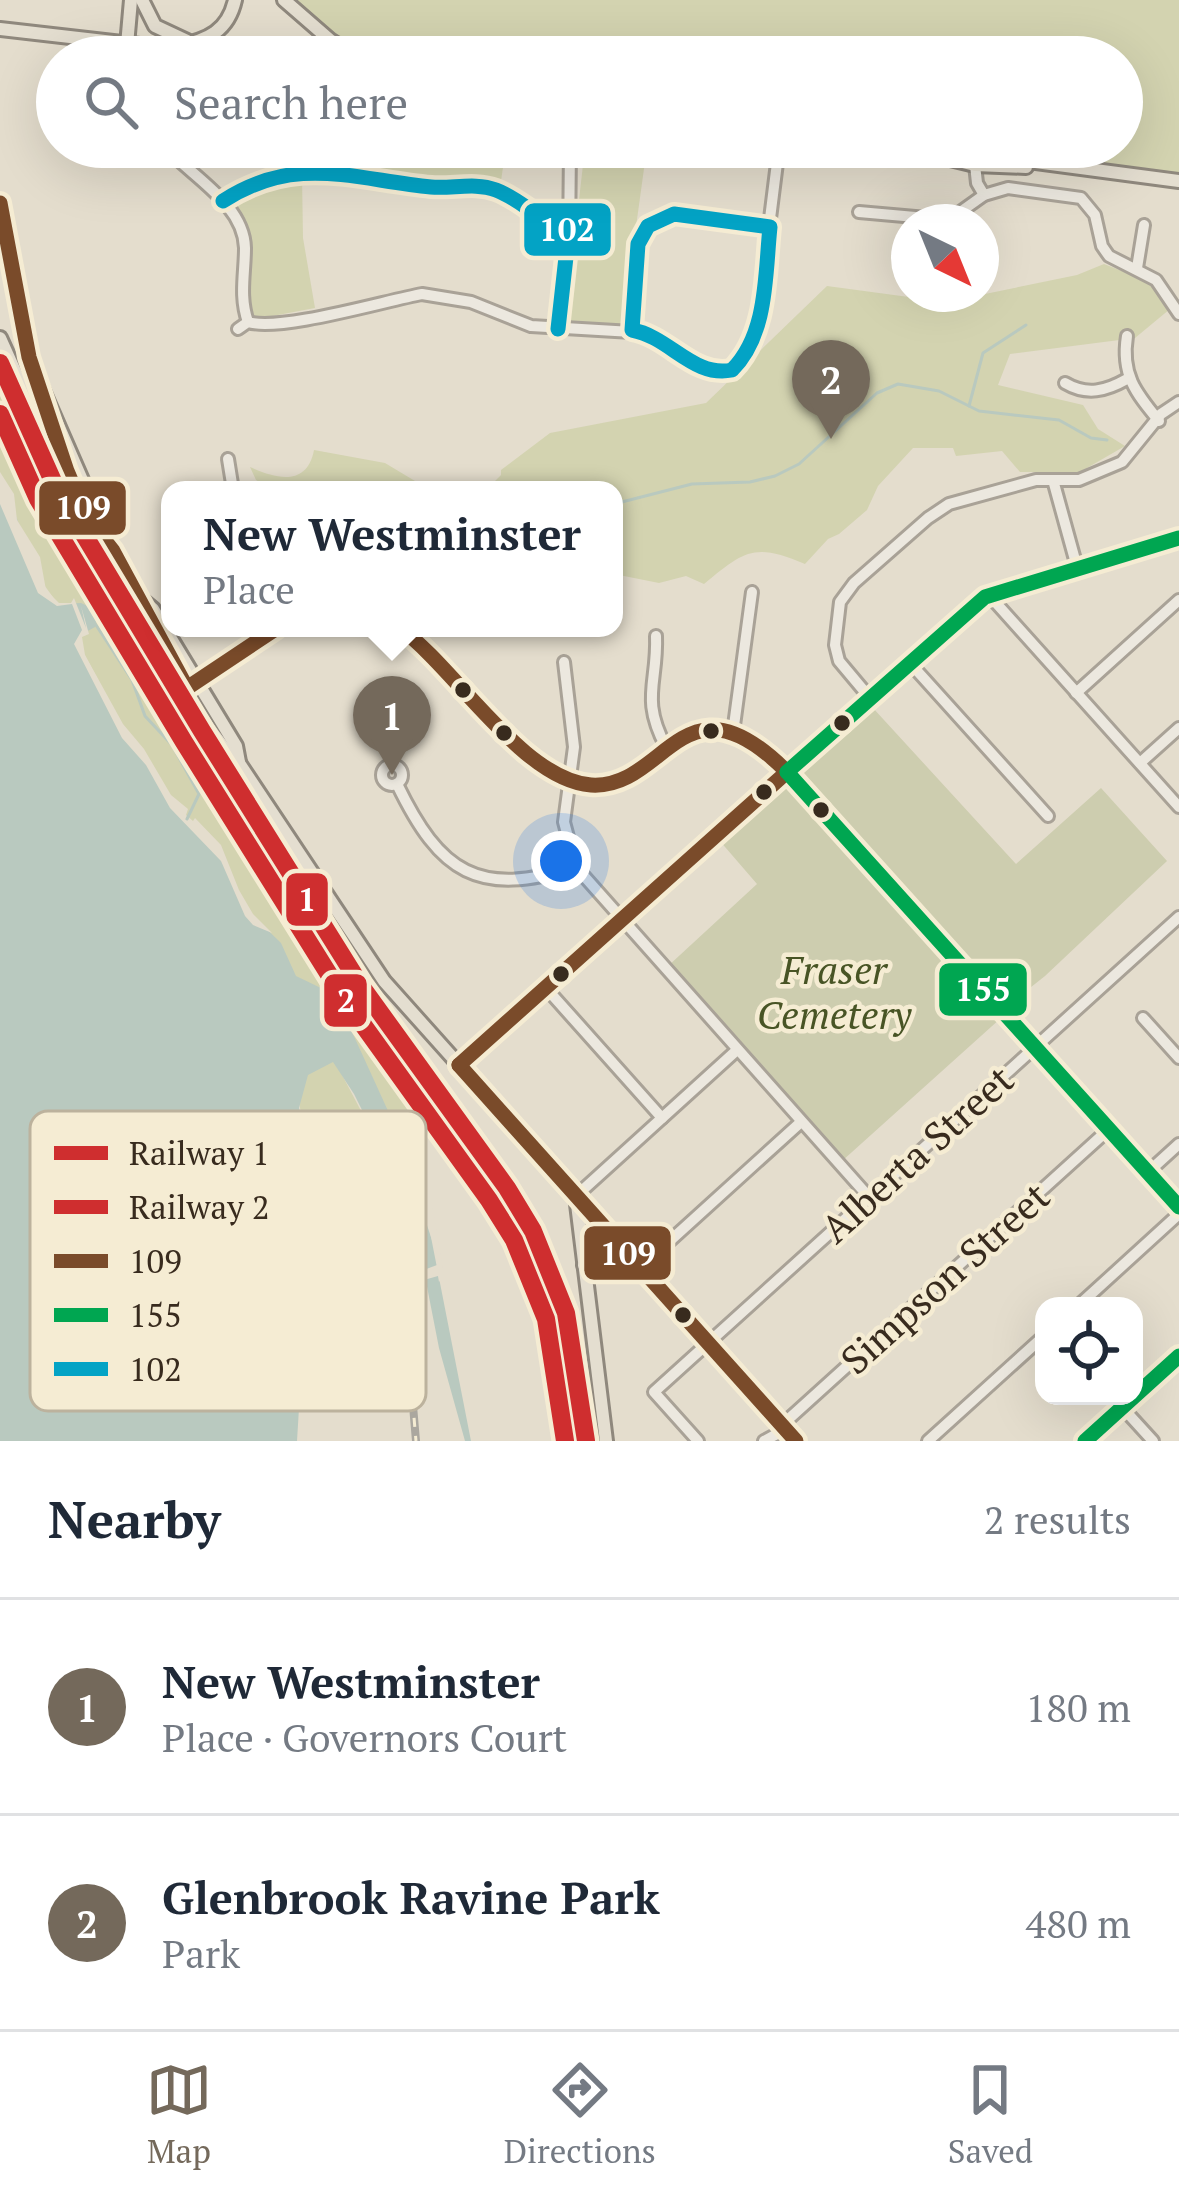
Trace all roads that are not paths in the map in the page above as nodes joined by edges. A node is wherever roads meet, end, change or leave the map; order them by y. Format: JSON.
{"nodes":[{"id":1,"x":130,"y":0,"type":"edge"},
{"id":2,"x":142,"y":0,"type":"edge"},
{"id":3,"x":235,"y":0,"type":"edge"},
{"id":4,"x":273,"y":0,"type":"edge"},
{"id":5,"x":284,"y":0,"type":"edge"},
{"id":6,"x":0,"y":29,"type":"edge"},
{"id":7,"x":40,"y":36,"type":"edge"},
{"id":8,"x":128,"y":36,"type":"edge"},
{"id":9,"x":176,"y":36,"type":"edge"},
{"id":10,"x":208,"y":36,"type":"edge"},
{"id":11,"x":316,"y":36,"type":"edge"},
{"id":12,"x":325,"y":36,"type":"edge"},
{"id":13,"x":187,"y":168,"type":"edge"},
{"id":14,"x":570,"y":168,"type":"edge"},
{"id":15,"x":776,"y":168,"type":"edge"},
{"id":16,"x":975,"y":168,"type":"edge"},
{"id":17,"x":1081,"y":168,"type":"edge"},
{"id":18,"x":1179,"y":181,"type":"edge"},
{"id":19,"x":984,"y":195,"type":"junction"},
{"id":20,"x":0,"y":202,"type":"edge"},
{"id":21,"x":223,"y":202,"type":"junction"},
{"id":22,"x":859,"y":212,"type":"dead end"},
{"id":23,"x":1144,"y":225,"type":"dead end"},
{"id":24,"x":569,"y":230,"type":"junction"},
{"id":25,"x":1137,"y":268,"type":"junction"},
{"id":26,"x":1179,"y":314,"type":"edge"},
{"id":27,"x":558,"y":329,"type":"junction"},
{"id":28,"x":1127,"y":336,"type":"dead end"},
{"id":29,"x":0,"y":338,"type":"edge"},
{"id":30,"x":1127,"y":379,"type":"junction"},
{"id":31,"x":1065,"y":383,"type":"dead end"},
{"id":32,"x":1179,"y":402,"type":"edge"},
{"id":33,"x":46,"y":403,"type":"junction"},
{"id":34,"x":1179,"y":413,"type":"edge"},
{"id":35,"x":1159,"y":421,"type":"junction"},
{"id":36,"x":51,"y":451,"type":"junction"},
{"id":37,"x":228,"y":459,"type":"dead end"},
{"id":38,"x":67,"y":471,"type":"junction"},
{"id":39,"x":1053,"y":480,"type":"junction"},
{"id":40,"x":232,"y":481,"type":"edge"},
{"id":41,"x":76,"y":497,"type":"junction"},
{"id":42,"x":1179,"y":538,"type":"edge"},
{"id":43,"x":110,"y":544,"type":"junction"},
{"id":44,"x":1077,"y":567,"type":"junction"},
{"id":45,"x":752,"y":592,"type":"dead end"},
{"id":46,"x":988,"y":594,"type":"junction"},
{"id":47,"x":1179,"y":600,"type":"edge"},
{"id":48,"x":656,"y":636,"type":"dead end"},
{"id":49,"x":264,"y":637,"type":"edge"},
{"id":50,"x":412,"y":637,"type":"edge"},
{"id":51,"x":563,"y":662,"type":"dead end"},
{"id":52,"x":910,"y":663,"type":"junction"},
{"id":53,"x":192,"y":685,"type":"junction"},
{"id":54,"x":1076,"y":693,"type":"junction"},
{"id":55,"x":870,"y":698,"type":"junction"},
{"id":56,"x":1179,"y":728,"type":"edge"},
{"id":57,"x":733,"y":733,"type":"junction"},
{"id":58,"x":666,"y":746,"type":"junction"},
{"id":59,"x":1140,"y":763,"type":"junction"},
{"id":60,"x":787,"y":772,"type":"junction"},
{"id":61,"x":569,"y":781,"type":"junction"},
{"id":62,"x":397,"y":784,"type":"dead end"},
{"id":63,"x":1179,"y":807,"type":"edge"},
{"id":64,"x":1048,"y":816,"type":"dead end"},
{"id":65,"x":576,"y":867,"type":"junction"},
{"id":66,"x":1179,"y":917,"type":"edge"},
{"id":67,"x":621,"y":921,"type":"junction"},
{"id":68,"x":546,"y":988,"type":"junction"},
{"id":69,"x":1143,"y":1018,"type":"dead end"},
{"id":70,"x":1034,"y":1049,"type":"junction"},
{"id":71,"x":737,"y":1050,"type":"junction"},
{"id":72,"x":1179,"y":1058,"type":"edge"},
{"id":73,"x":459,"y":1065,"type":"junction"},
{"id":74,"x":662,"y":1118,"type":"junction"},
{"id":75,"x":801,"y":1122,"type":"junction"},
{"id":76,"x":1108,"y":1130,"type":"junction"},
{"id":77,"x":1179,"y":1144,"type":"edge"},
{"id":78,"x":1147,"y":1174,"type":"junction"},
{"id":79,"x":563,"y":1182,"type":"junction"},
{"id":80,"x":576,"y":1196,"type":"junction"},
{"id":81,"x":869,"y":1197,"type":"junction"},
{"id":82,"x":1179,"y":1211,"type":"edge"},
{"id":83,"x":619,"y":1245,"type":"junction"},
{"id":84,"x":581,"y":1250,"type":"junction"},
{"id":85,"x":584,"y":1267,"type":"junction"},
{"id":86,"x":640,"y":1268,"type":"junction"},
{"id":87,"x":1088,"y":1297,"type":"edge"},
{"id":88,"x":707,"y":1343,"type":"junction"},
{"id":89,"x":1035,"y":1344,"type":"edge"},
{"id":90,"x":1179,"y":1356,"type":"edge"},
{"id":91,"x":1122,"y":1407,"type":"junction"},
{"id":92,"x":771,"y":1413,"type":"junction"},
{"id":93,"x":789,"y":1434,"type":"edge"},
{"id":94,"x":766,"y":1439,"type":"edge"},
{"id":95,"x":606,"y":1441,"type":"edge"},
{"id":96,"x":698,"y":1441,"type":"edge"},
{"id":97,"x":928,"y":1441,"type":"edge"},
{"id":98,"x":1085,"y":1441,"type":"edge"},
{"id":99,"x":1153,"y":1441,"type":"edge"}],
"edges":[{"from":1,"to":8,"type":"main road"},
{"from":2,"to":9,"type":"main road"},
{"from":3,"to":10,"type":"main road"},
{"from":4,"to":11,"type":"main road"},
{"from":5,"to":12,"type":"main road"},
{"from":6,"to":7,"type":"main road"},
{"from":13,"to":21,"type":"street"},
{"from":14,"to":24,"type":"street"},
{"from":15,"to":27,"type":"street"},
{"from":16,"to":19,"type":"street"},
{"from":17,"to":18,"type":"main road"},
{"from":19,"to":22,"type":"street"},
{"from":19,"to":25,"type":"street"},
{"from":20,"to":33,"type":"main road"},
{"from":21,"to":24,"type":"street"},
{"from":21,"to":27,"type":"street"},
{"from":23,"to":25,"type":"street"},
{"from":24,"to":27,"type":"street"},
{"from":25,"to":26,"type":"street"},
{"from":28,"to":30,"type":"street"},
{"from":29,"to":36,"type":"main road"},
{"from":30,"to":31,"type":"street"},
{"from":30,"to":35,"type":"street"},
{"from":32,"to":35,"type":"street"},
{"from":33,"to":38,"type":"main road"},
{"from":33,"to":43,"type":"main road"},
{"from":34,"to":35,"type":"street"},
{"from":35,"to":39,"type":"street"},
{"from":36,"to":38,"type":"main road"},
{"from":36,"to":41,"type":"main road"},
{"from":37,"to":40,"type":"street"},
{"from":38,"to":41,"type":"main road"},
{"from":38,"to":43,"type":"main road"},
{"from":39,"to":44,"type":"street"},
{"from":39,"to":55,"type":"street"},
{"from":41,"to":43,"type":"main road"},
{"from":42,"to":44,"type":"street"},
{"from":43,"to":53,"type":"main road"},
{"from":44,"to":46,"type":"street"},
{"from":45,"to":57,"type":"street"},
{"from":46,"to":52,"type":"street"},
{"from":46,"to":54,"type":"street"},
{"from":47,"to":54,"type":"street"},
{"from":48,"to":58,"type":"street"},
{"from":49,"to":53,"type":"street"},
{"from":50,"to":61,"type":"street"},
{"from":51,"to":61,"type":"street"},
{"from":52,"to":55,"type":"street"},
{"from":52,"to":64,"type":"street"},
{"from":53,"to":73,"type":"main road"},
{"from":54,"to":59,"type":"street"},
{"from":55,"to":60,"type":"street"},
{"from":56,"to":59,"type":"street"},
{"from":57,"to":58,"type":"street"},
{"from":57,"to":60,"type":"street"},
{"from":58,"to":61,"type":"street"},
{"from":59,"to":63,"type":"street"},
{"from":60,"to":67,"type":"street"},
{"from":60,"to":70,"type":"street"},
{"from":61,"to":65,"type":"street"},
{"from":62,"to":65,"type":"street"},
{"from":65,"to":67,"type":"street"},
{"from":66,"to":70,"type":"street","name":"Alberta Street"},
{"from":67,"to":68,"type":"street"},
{"from":67,"to":71,"type":"street"},
{"from":68,"to":73,"type":"street"},
{"from":68,"to":74,"type":"street"},
{"from":69,"to":72,"type":"street"},
{"from":70,"to":76,"type":"street"},
{"from":70,"to":81,"type":"street","name":"Alberta Street"},
{"from":71,"to":74,"type":"street"},
{"from":71,"to":75,"type":"street"},
{"from":73,"to":79,"type":"main road"},
{"from":74,"to":80,"type":"street"},
{"from":75,"to":81,"type":"street"},
{"from":75,"to":86,"type":"street"},
{"from":76,"to":78,"type":"street"},
{"from":76,"to":93,"type":"street","name":"Simpson Street"},
{"from":77,"to":78,"type":"street"},
{"from":78,"to":82,"type":"street"},
{"from":79,"to":80,"type":"main road"},
{"from":79,"to":84,"type":"main road"},
{"from":80,"to":83,"type":"street"},
{"from":80,"to":84,"type":"main road"},
{"from":81,"to":88,"type":"street","name":"Alberta Street"},
{"from":82,"to":87,"type":"street"},
{"from":83,"to":85,"type":"main road"},
{"from":83,"to":86,"type":"street"},
{"from":84,"to":85,"type":"main road"},
{"from":85,"to":95,"type":"main road"},
{"from":86,"to":88,"type":"street"},
{"from":88,"to":92,"type":"street"},
{"from":88,"to":96,"type":"street","name":"Alberta Street"},
{"from":89,"to":97,"type":"street"},
{"from":90,"to":91,"type":"street"},
{"from":91,"to":98,"type":"street"},
{"from":91,"to":99,"type":"street"},
{"from":92,"to":93,"type":"street"},
{"from":92,"to":94,"type":"street"},
{"from":93,"to":94,"type":"street"}]}
